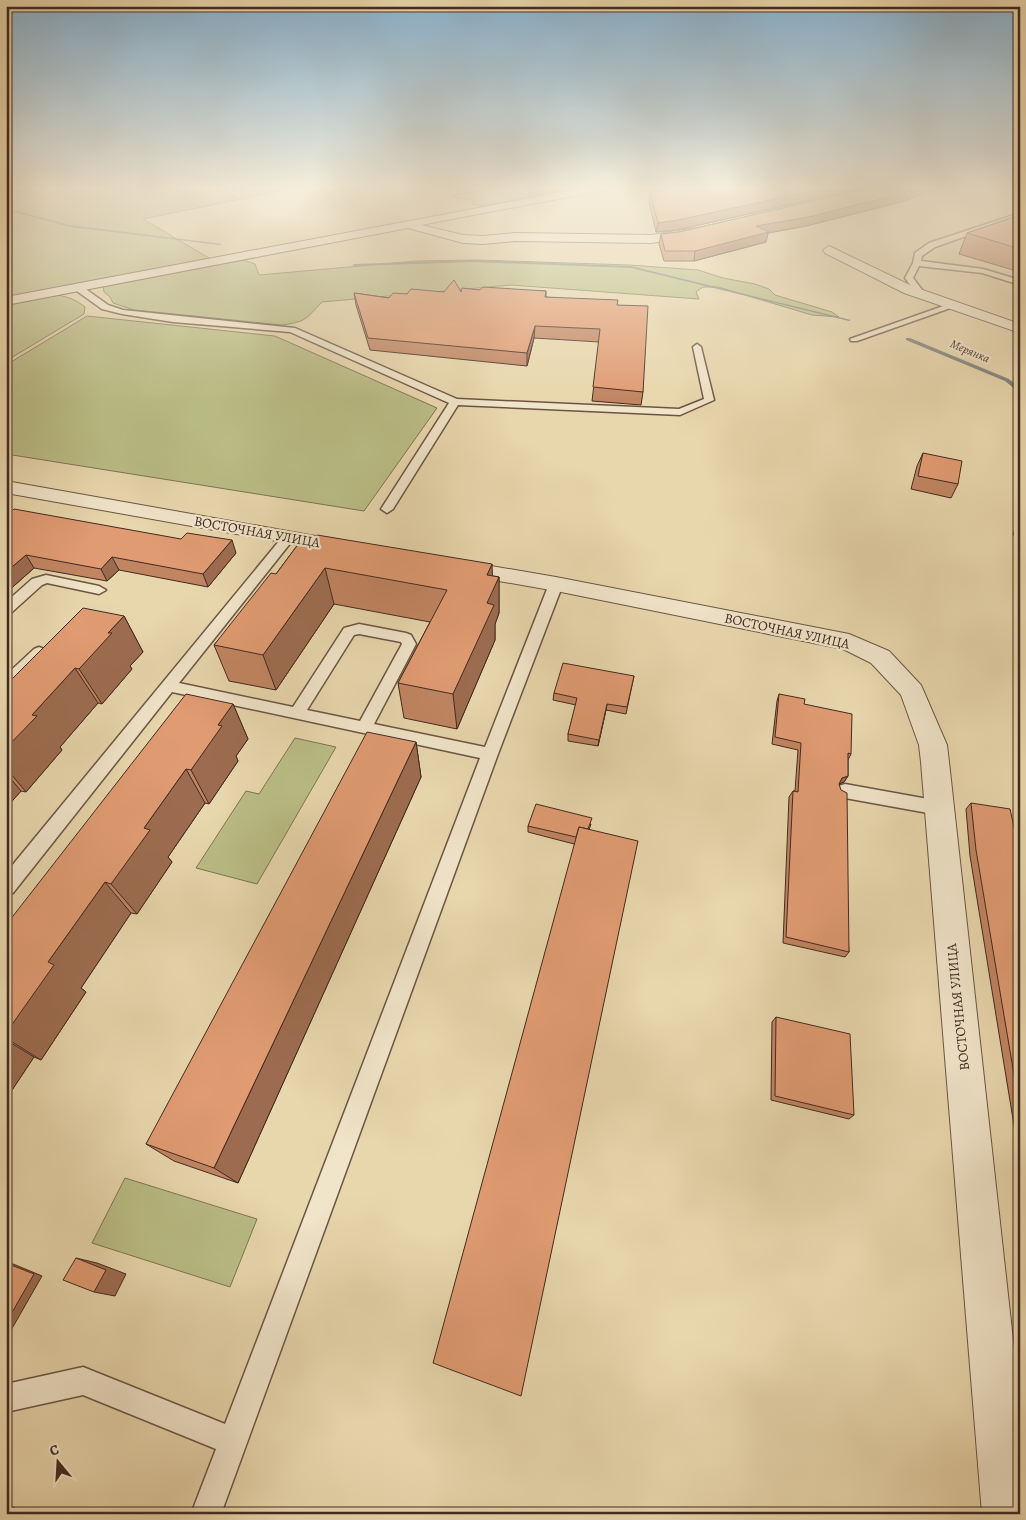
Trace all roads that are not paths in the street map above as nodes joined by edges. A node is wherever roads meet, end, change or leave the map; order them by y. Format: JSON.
{"nodes":[{"id":1,"x":227,"y":258,"type":"edge"},
{"id":2,"x":844,"y":258,"type":"edge"},
{"id":3,"x":918,"y":258,"type":"edge"},
{"id":4,"x":917,"y":264,"type":"junction"},
{"id":5,"x":1020,"y":283,"type":"edge"},
{"id":6,"x":76,"y":287,"type":"junction"},
{"id":7,"x":922,"y":295,"type":"junction"},
{"id":8,"x":6,"y":301,"type":"edge"},
{"id":9,"x":952,"y":306,"type":"junction"},
{"id":10,"x":1020,"y":329,"type":"edge"},
{"id":11,"x":854,"y":339,"type":"dead end"},
{"id":12,"x":697,"y":347,"type":"dead end"},
{"id":13,"x":455,"y":402,"type":"junction"},
{"id":14,"x":8,"y":490,"type":"edge"},
{"id":15,"x":387,"y":509,"type":"dead end"},
{"id":16,"x":288,"y":538,"type":"junction"},
{"id":17,"x":374,"y":553,"type":"edge"},
{"id":18,"x":432,"y":563,"type":"edge"},
{"id":19,"x":556,"y":584,"type":"junction"},
{"id":20,"x":99,"y":590,"type":"dead end"},
{"id":21,"x":6,"y":610,"type":"edge"},
{"id":22,"x":39,"y":652,"type":"edge"},
{"id":23,"x":6,"y":684,"type":"edge"},
{"id":24,"x":168,"y":686,"type":"junction"},
{"id":25,"x":297,"y":714,"type":"junction"},
{"id":26,"x":364,"y":728,"type":"junction"},
{"id":27,"x":490,"y":754,"type":"junction"},
{"id":28,"x":845,"y":791,"type":"edge"},
{"id":29,"x":939,"y":808,"type":"junction"},
{"id":30,"x":6,"y":887,"type":"edge"},
{"id":31,"x":6,"y":1398,"type":"edge"},
{"id":32,"x":234,"y":1442,"type":"junction"},
{"id":33,"x":206,"y":1514,"type":"edge"},
{"id":34,"x":1007,"y":1514,"type":"edge"}],
"edges":[{"from":1,"to":6,"type":"street"},
{"from":2,"to":7,"type":"street"},
{"from":3,"to":4,"type":"lane"},
{"from":4,"to":5,"type":"lane"},
{"from":4,"to":7,"type":"lane"},
{"from":6,"to":8,"type":"street"},
{"from":6,"to":13,"type":"lane"},
{"from":7,"to":9,"type":"street"},
{"from":9,"to":10,"type":"street"},
{"from":9,"to":11,"type":"lane"},
{"from":12,"to":13,"type":"lane"},
{"from":13,"to":15,"type":"lane"},
{"from":14,"to":16,"type":"street","name":"ВОСТОЧНАЯ УЛИЦА"},
{"from":16,"to":17,"type":"street","name":"ВОСТОЧНАЯ УЛИЦА"},
{"from":16,"to":24,"type":"lane"},
{"from":18,"to":19,"type":"street","name":"ВОСТОЧНАЯ УЛИЦА"},
{"from":19,"to":27,"type":"lane"},
{"from":19,"to":29,"type":"street","name":"ВОСТОЧНАЯ УЛИЦА"},
{"from":20,"to":21,"type":"lane"},
{"from":22,"to":23,"type":"lane"},
{"from":24,"to":25,"type":"lane"},
{"from":24,"to":30,"type":"lane"},
{"from":25,"to":26,"type":"lane"},
{"from":25,"to":26,"type":"lane"},
{"from":26,"to":27,"type":"lane"},
{"from":27,"to":32,"type":"lane"},
{"from":28,"to":29,"type":"lane"},
{"from":29,"to":34,"type":"street","name":"ВОСТОЧНАЯ УЛИЦА"},
{"from":31,"to":32,"type":"lane"},
{"from":32,"to":33,"type":"lane"}]}
